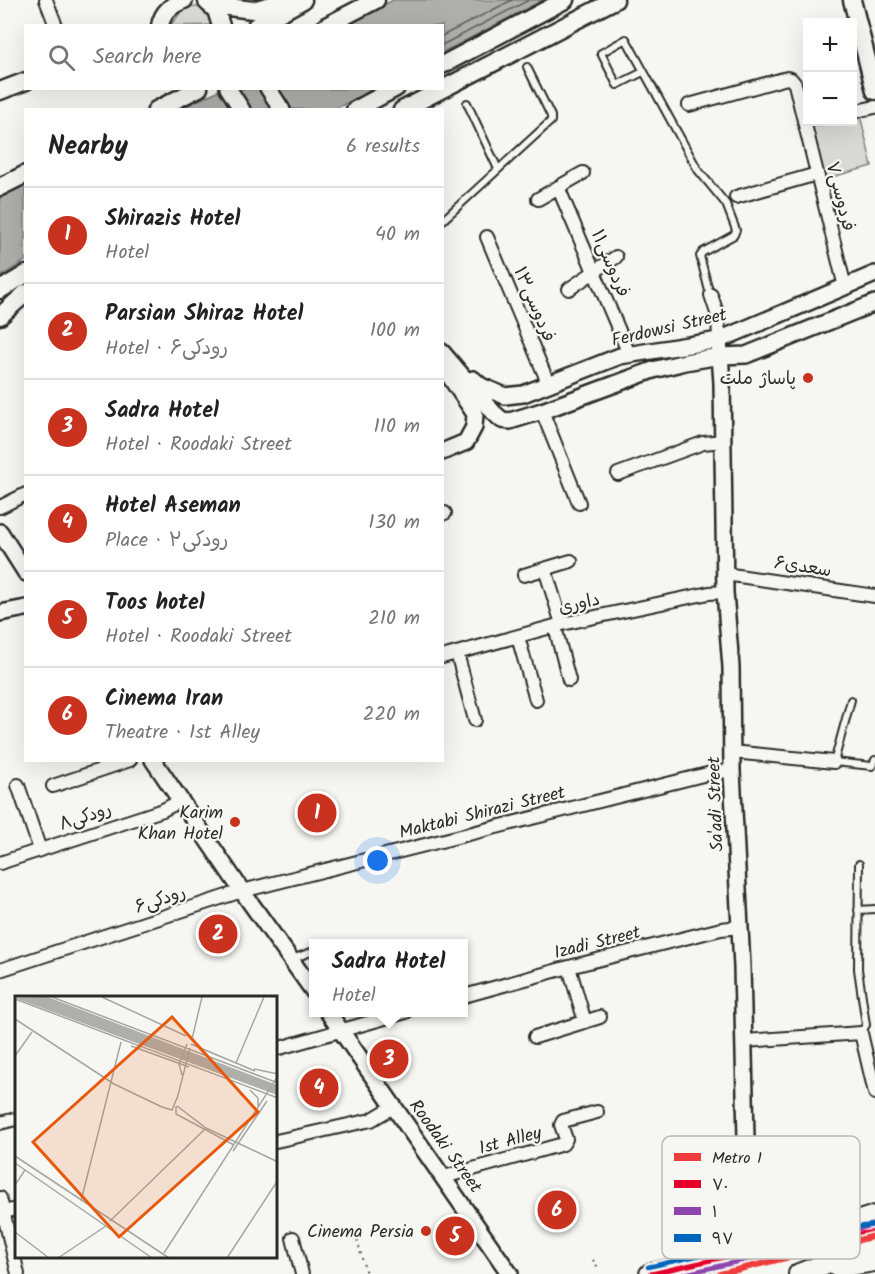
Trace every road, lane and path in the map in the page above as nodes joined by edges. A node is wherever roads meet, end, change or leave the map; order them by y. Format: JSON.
{"nodes":[{"id":1,"x":47,"y":0,"type":"edge"},
{"id":2,"x":184,"y":0,"type":"edge"},
{"id":3,"x":290,"y":0,"type":"edge"},
{"id":4,"x":303,"y":0,"type":"edge"},
{"id":5,"x":376,"y":0,"type":"edge"},
{"id":6,"x":565,"y":0,"type":"edge"},
{"id":7,"x":615,"y":0,"type":"edge"},
{"id":8,"x":852,"y":0,"type":"edge"},
{"id":9,"x":206,"y":2,"type":"edge"},
{"id":10,"x":160,"y":17,"type":"edge"},
{"id":11,"x":55,"y":24,"type":"edge"},
{"id":12,"x":221,"y":24,"type":"edge"},
{"id":13,"x":261,"y":24,"type":"edge"},
{"id":14,"x":330,"y":24,"type":"edge"},
{"id":15,"x":444,"y":64,"type":"edge"},
{"id":16,"x":526,"y":68,"type":"dead end"},
{"id":17,"x":643,"y":72,"type":"junction"},
{"id":18,"x":24,"y":82,"type":"edge"},
{"id":19,"x":444,"y":88,"type":"edge"},
{"id":20,"x":195,"y":90,"type":"edge"},
{"id":21,"x":229,"y":90,"type":"edge"},
{"id":22,"x":269,"y":90,"type":"edge"},
{"id":23,"x":392,"y":90,"type":"edge"},
{"id":24,"x":441,"y":90,"type":"edge"},
{"id":25,"x":0,"y":91,"type":"edge"},
{"id":26,"x":875,"y":91,"type":"edge"},
{"id":27,"x":467,"y":103,"type":"dead end"},
{"id":28,"x":689,"y":105,"type":"dead end"},
{"id":29,"x":803,"y":105,"type":"edge"},
{"id":30,"x":875,"y":107,"type":"edge"},
{"id":31,"x":160,"y":108,"type":"edge"},
{"id":32,"x":241,"y":108,"type":"edge"},
{"id":33,"x":281,"y":108,"type":"edge"},
{"id":34,"x":359,"y":108,"type":"edge"},
{"id":35,"x":406,"y":108,"type":"edge"},
{"id":36,"x":857,"y":111,"type":"edge"},
{"id":37,"x":810,"y":126,"type":"edge"},
{"id":38,"x":498,"y":169,"type":"junction"},
{"id":39,"x":583,"y":173,"type":"dead end"},
{"id":40,"x":817,"y":174,"type":"junction"},
{"id":41,"x":24,"y":175,"type":"edge"},
{"id":42,"x":0,"y":187,"type":"edge"},
{"id":43,"x":558,"y":187,"type":"junction"},
{"id":44,"x":736,"y":197,"type":"dead end"},
{"id":45,"x":538,"y":199,"type":"dead end"},
{"id":46,"x":444,"y":219,"type":"edge"},
{"id":47,"x":487,"y":237,"type":"dead end"},
{"id":48,"x":616,"y":257,"type":"dead end"},
{"id":49,"x":595,"y":271,"type":"junction"},
{"id":50,"x":875,"y":274,"type":"edge"},
{"id":51,"x":24,"y":275,"type":"edge"},
{"id":52,"x":845,"y":286,"type":"junction"},
{"id":53,"x":569,"y":289,"type":"dead end"},
{"id":54,"x":0,"y":290,"type":"edge"},
{"id":55,"x":24,"y":295,"type":"edge"},
{"id":56,"x":711,"y":295,"type":"joint"},
{"id":57,"x":875,"y":303,"type":"edge"},
{"id":58,"x":24,"y":310,"type":"edge"},
{"id":59,"x":0,"y":316,"type":"edge"},
{"id":60,"x":0,"y":322,"type":"edge"},
{"id":61,"x":719,"y":340,"type":"junction"},
{"id":62,"x":629,"y":354,"type":"junction"},
{"id":63,"x":720,"y":356,"type":"junction"},
{"id":64,"x":444,"y":358,"type":"edge"},
{"id":65,"x":444,"y":358,"type":"edge"},
{"id":66,"x":444,"y":359,"type":"edge"},
{"id":67,"x":549,"y":385,"type":"junction"},
{"id":68,"x":542,"y":411,"type":"junction"},
{"id":69,"x":723,"y":441,"type":"junction"},
{"id":70,"x":444,"y":451,"type":"edge"},
{"id":71,"x":618,"y":474,"type":"dead end"},
{"id":72,"x":24,"y":495,"type":"edge"},
{"id":73,"x":579,"y":503,"type":"dead end"},
{"id":74,"x":0,"y":507,"type":"edge"},
{"id":75,"x":0,"y":532,"type":"edge"},
{"id":76,"x":5,"y":549,"type":"edge"},
{"id":77,"x":571,"y":561,"type":"dead end"},
{"id":78,"x":545,"y":569,"type":"junction"},
{"id":79,"x":24,"y":571,"type":"edge"},
{"id":80,"x":725,"y":574,"type":"junction"},
{"id":81,"x":524,"y":575,"type":"dead end"},
{"id":82,"x":726,"y":592,"type":"junction"},
{"id":83,"x":875,"y":596,"type":"edge"},
{"id":84,"x":24,"y":608,"type":"edge"},
{"id":85,"x":0,"y":614,"type":"edge"},
{"id":86,"x":558,"y":626,"type":"junction"},
{"id":87,"x":519,"y":637,"type":"junction"},
{"id":88,"x":458,"y":653,"type":"junction"},
{"id":89,"x":444,"y":656,"type":"edge"},
{"id":90,"x":569,"y":680,"type":"dead end"},
{"id":91,"x":536,"y":700,"type":"dead end"},
{"id":92,"x":851,"y":700,"type":"dead end"},
{"id":93,"x":475,"y":720,"type":"dead end"},
{"id":94,"x":732,"y":752,"type":"junction"},
{"id":95,"x":875,"y":760,"type":"edge"},
{"id":96,"x":124,"y":762,"type":"edge"},
{"id":97,"x":154,"y":762,"type":"edge"},
{"id":98,"x":834,"y":762,"type":"junction"},
{"id":99,"x":732,"y":771,"type":"junction"},
{"id":100,"x":18,"y":784,"type":"dead end"},
{"id":101,"x":53,"y":786,"type":"dead end"},
{"id":102,"x":180,"y":801,"type":"junction"},
{"id":103,"x":40,"y":850,"type":"junction"},
{"id":104,"x":0,"y":863,"type":"edge"},
{"id":105,"x":859,"y":864,"type":"dead end"},
{"id":106,"x":242,"y":891,"type":"junction"},
{"id":107,"x":875,"y":909,"type":"edge"},
{"id":108,"x":858,"y":910,"type":"junction"},
{"id":109,"x":740,"y":927,"type":"junction"},
{"id":110,"x":309,"y":953,"type":"edge"},
{"id":111,"x":292,"y":959,"type":"junction"},
{"id":112,"x":569,"y":967,"type":"junction"},
{"id":113,"x":0,"y":970,"type":"edge"},
{"id":114,"x":309,"y":984,"type":"edge"},
{"id":115,"x":468,"y":995,"type":"edge"},
{"id":116,"x":332,"y":1017,"type":"edge"},
{"id":117,"x":388,"y":1017,"type":"edge"},
{"id":118,"x":600,"y":1017,"type":"dead end"},
{"id":119,"x":585,"y":1022,"type":"junction"},
{"id":120,"x":341,"y":1030,"type":"junction"},
{"id":121,"x":861,"y":1033,"type":"junction"},
{"id":122,"x":536,"y":1037,"type":"dead end"},
{"id":123,"x":744,"y":1041,"type":"junction"},
{"id":124,"x":278,"y":1048,"type":"edge"},
{"id":125,"x":875,"y":1093,"type":"edge"},
{"id":126,"x":393,"y":1107,"type":"junction"},
{"id":127,"x":597,"y":1112,"type":"dead end"},
{"id":128,"x":15,"y":1119,"type":"edge"},
{"id":129,"x":0,"y":1123,"type":"edge"},
{"id":130,"x":746,"y":1136,"type":"edge"},
{"id":131,"x":278,"y":1141,"type":"edge"},
{"id":132,"x":444,"y":1177,"type":"junction"},
{"id":133,"x":0,"y":1198,"type":"edge"},
{"id":134,"x":10,"y":1210,"type":"edge"},
{"id":135,"x":875,"y":1216,"type":"edge"},
{"id":136,"x":860,"y":1221,"type":"edge"},
{"id":137,"x":875,"y":1232,"type":"edge"},
{"id":138,"x":860,"y":1234,"type":"edge"},
{"id":139,"x":356,"y":1235,"type":"dead end"},
{"id":140,"x":293,"y":1238,"type":"dead end"},
{"id":141,"x":875,"y":1245,"type":"edge"},
{"id":142,"x":15,"y":1250,"type":"edge"},
{"id":143,"x":860,"y":1251,"type":"edge"},
{"id":144,"x":16,"y":1259,"type":"edge"},
{"id":145,"x":715,"y":1259,"type":"edge"},
{"id":146,"x":838,"y":1259,"type":"edge"},
{"id":147,"x":593,"y":1260,"type":"dead end"},
{"id":148,"x":875,"y":1261,"type":"edge"},
{"id":149,"x":599,"y":1269,"type":"dead end"},
{"id":150,"x":18,"y":1274,"type":"edge"},
{"id":151,"x":302,"y":1274,"type":"edge"},
{"id":152,"x":366,"y":1274,"type":"edge"},
{"id":153,"x":510,"y":1274,"type":"edge"},
{"id":154,"x":650,"y":1274,"type":"edge"},
{"id":155,"x":799,"y":1274,"type":"edge"}],
"edges":[{"from":1,"to":11,"type":"street"},
{"from":2,"to":10,"type":"main road"},
{"from":3,"to":9,"type":"main road"},
{"from":4,"to":13,"type":"main road"},
{"from":5,"to":14,"type":"main road"},
{"from":6,"to":15,"type":"main road"},
{"from":7,"to":19,"type":"main road"},
{"from":8,"to":26,"type":"main road"},
{"from":9,"to":12,"type":"main road"},
{"from":16,"to":38,"type":"lane"},
{"from":17,"to":17,"type":"lane"},
{"from":17,"to":56,"type":"lane"},
{"from":18,"to":25,"type":"main road"},
{"from":20,"to":31,"type":"main road"},
{"from":21,"to":32,"type":"street"},
{"from":22,"to":33,"type":"street"},
{"from":23,"to":34,"type":"main road"},
{"from":24,"to":35,"type":"main road"},
{"from":27,"to":38,"type":"lane"},
{"from":28,"to":29,"type":"street","name":"فردوسی۷"},
{"from":30,"to":36,"type":"street"},
{"from":37,"to":40,"type":"street","name":"فردوسی۷"},
{"from":38,"to":46,"type":"lane"},
{"from":39,"to":43,"type":"street"},
{"from":40,"to":44,"type":"street"},
{"from":40,"to":52,"type":"street","name":"فردوسی۷"},
{"from":41,"to":42,"type":"main road"},
{"from":43,"to":45,"type":"street"},
{"from":43,"to":49,"type":"street","name":"فردوسی۱۱"},
{"from":47,"to":67,"type":"street","name":"فردوسی۱۳"},
{"from":48,"to":49,"type":"street"},
{"from":49,"to":53,"type":"street"},
{"from":49,"to":62,"type":"street","name":"فردوسی۱۱"},
{"from":50,"to":52,"type":"street","name":"Ferdowsi Street"},
{"from":51,"to":54,"type":"main road"},
{"from":52,"to":61,"type":"street","name":"Ferdowsi Street"},
{"from":55,"to":59,"type":"main road"},
{"from":56,"to":61,"type":"street"},
{"from":57,"to":63,"type":"street","name":"Ferdowsi Street"},
{"from":58,"to":60,"type":"main road"},
{"from":61,"to":62,"type":"street","name":"Ferdowsi Street"},
{"from":61,"to":63,"type":"street","name":"Sa'adi Street"},
{"from":62,"to":67,"type":"street","name":"Ferdowsi Street"},
{"from":63,"to":68,"type":"street","name":"Ferdowsi Street"},
{"from":63,"to":69,"type":"street","name":"Sa'adi Street"},
{"from":64,"to":67,"type":"street","name":"Ferdowsi Street"},
{"from":65,"to":68,"type":"street","name":"Ferdowsi Street"},
{"from":66,"to":70,"type":"street"},
{"from":68,"to":73,"type":"street"},
{"from":69,"to":71,"type":"street"},
{"from":69,"to":80,"type":"street","name":"Sa'adi Street"},
{"from":72,"to":74,"type":"street"},
{"from":75,"to":76,"type":"street"},
{"from":76,"to":79,"type":"street"},
{"from":77,"to":78,"type":"street"},
{"from":78,"to":81,"type":"street"},
{"from":78,"to":86,"type":"street"},
{"from":80,"to":82,"type":"street","name":"Sa'adi Street"},
{"from":80,"to":83,"type":"street","name":"سعدی۶"},
{"from":82,"to":86,"type":"street","name":"داوری"},
{"from":82,"to":94,"type":"street","name":"Sa'adi Street"},
{"from":84,"to":85,"type":"street"},
{"from":86,"to":87,"type":"street","name":"داوری"},
{"from":86,"to":90,"type":"street"},
{"from":87,"to":88,"type":"street","name":"داوری"},
{"from":87,"to":91,"type":"street"},
{"from":88,"to":89,"type":"street","name":"داوری"},
{"from":88,"to":93,"type":"street"},
{"from":92,"to":98,"type":"lane"},
{"from":94,"to":98,"type":"street"},
{"from":94,"to":99,"type":"street","name":"Sa'adi Street"},
{"from":95,"to":98,"type":"lane"},
{"from":96,"to":101,"type":"street"},
{"from":97,"to":102,"type":"street"},
{"from":99,"to":106,"type":"street","name":"Maktabi Shirazi Street"},
{"from":99,"to":109,"type":"street","name":"Sa'adi Street"},
{"from":100,"to":103,"type":"street"},
{"from":102,"to":103,"type":"street","name":"رودکی۸"},
{"from":102,"to":106,"type":"street"},
{"from":103,"to":104,"type":"street","name":"رودکی۸"},
{"from":105,"to":108,"type":"lane"},
{"from":106,"to":111,"type":"street"},
{"from":106,"to":113,"type":"street","name":"رودکی۶"},
{"from":107,"to":108,"type":"lane"},
{"from":108,"to":121,"type":"lane"},
{"from":109,"to":112,"type":"street","name":"Izadi Street"},
{"from":109,"to":123,"type":"street","name":"Sa'adi Street"},
{"from":110,"to":111,"type":"lane"},
{"from":111,"to":114,"type":"street"},
{"from":112,"to":115,"type":"street","name":"Izadi Street"},
{"from":112,"to":119,"type":"street"},
{"from":116,"to":120,"type":"street","name":"Roodaki Street"},
{"from":117,"to":120,"type":"street"},
{"from":118,"to":119,"type":"street"},
{"from":119,"to":122,"type":"street"},
{"from":120,"to":124,"type":"street"},
{"from":120,"to":126,"type":"street","name":"Roodaki Street"},
{"from":121,"to":123,"type":"street"},
{"from":121,"to":125,"type":"street"},
{"from":123,"to":130,"type":"street","name":"Sa'adi Street"},
{"from":126,"to":131,"type":"street"},
{"from":126,"to":132,"type":"street","name":"Roodaki Street"},
{"from":127,"to":132,"type":"street","name":"1st Alley"},
{"from":128,"to":129,"type":"street"},
{"from":132,"to":153,"type":"street","name":"Roodaki Street"},
{"from":133,"to":134,"type":"street"},
{"from":134,"to":142,"type":"street"},
{"from":135,"to":136,"type":"main road"},
{"from":137,"to":138,"type":"main road"},
{"from":139,"to":152,"type":"path"},
{"from":140,"to":151,"type":"street"},
{"from":141,"to":143,"type":"main road"},
{"from":144,"to":150,"type":"street"},
{"from":145,"to":154,"type":"main road"},
{"from":146,"to":155,"type":"main road"},
{"from":147,"to":149,"type":"path"},
{"from":148,"to":155,"type":"main road"}]}
